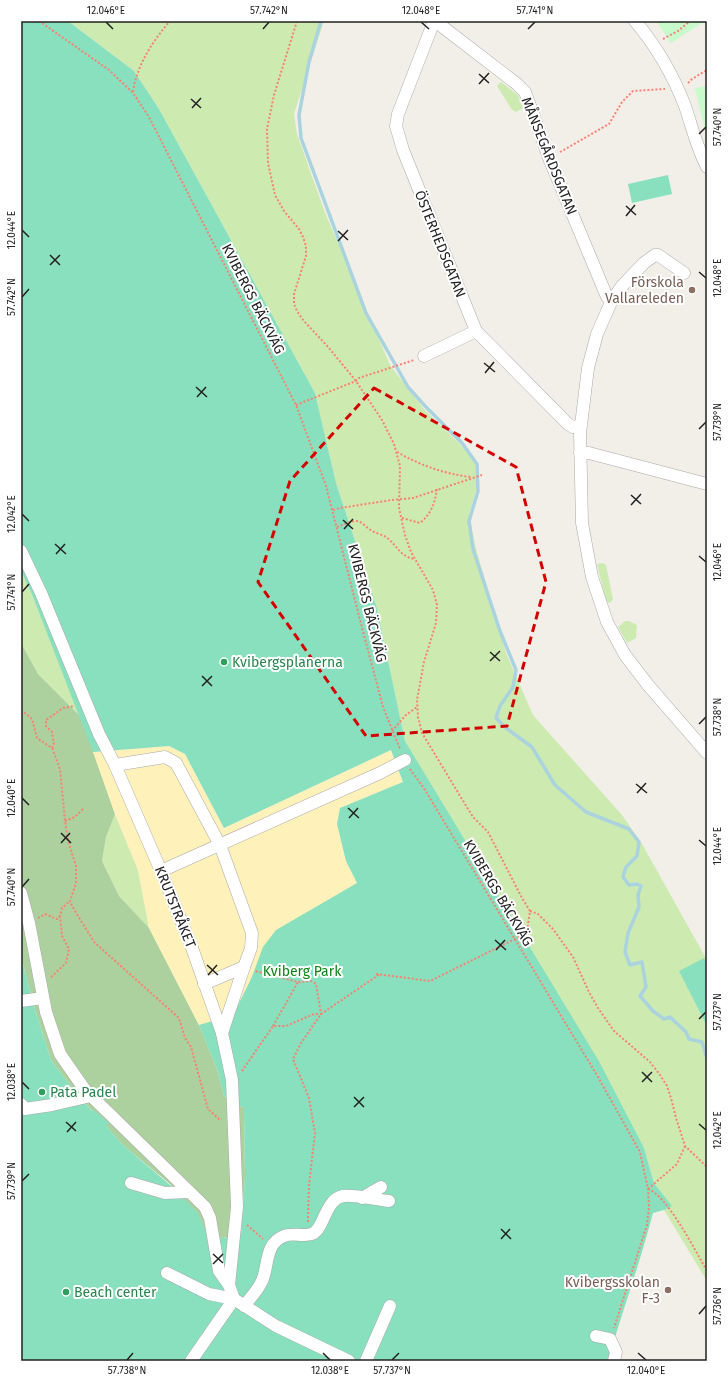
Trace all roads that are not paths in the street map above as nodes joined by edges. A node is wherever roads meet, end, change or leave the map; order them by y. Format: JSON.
{"nodes":[{"id":1,"x":435,"y":21,"type":"edge"},
{"id":2,"x":635,"y":21,"type":"edge"},
{"id":3,"x":707,"y":167,"type":"edge"},
{"id":4,"x":684,"y":273,"type":"dead end"},
{"id":5,"x":612,"y":300,"type":"junction"},
{"id":6,"x":476,"y":331,"type":"junction"},
{"id":7,"x":424,"y":356,"type":"road end"},
{"id":8,"x":580,"y":426,"type":"junction"},
{"id":9,"x":580,"y":453,"type":"junction"},
{"id":10,"x":707,"y":484,"type":"edge"},
{"id":11,"x":21,"y":551,"type":"edge"},
{"id":12,"x":707,"y":753,"type":"edge"},
{"id":13,"x":404,"y":760,"type":"road end"},
{"id":14,"x":115,"y":765,"type":"junction"},
{"id":15,"x":220,"y":845,"type":"junction"},
{"id":16,"x":161,"y":871,"type":"junction"},
{"id":17,"x":21,"y":895,"type":"edge"},
{"id":18,"x":244,"y":967,"type":"junction"},
{"id":19,"x":204,"y":984,"type":"junction"},
{"id":20,"x":43,"y":998,"type":"junction"},
{"id":21,"x":21,"y":1001,"type":"edge"},
{"id":22,"x":222,"y":1033,"type":"junction"},
{"id":23,"x":91,"y":1096,"type":"junction"},
{"id":24,"x":21,"y":1104,"type":"edge"},
{"id":25,"x":131,"y":1183,"type":"dead end"},
{"id":26,"x":381,"y":1187,"type":"dead end"},
{"id":27,"x":188,"y":1192,"type":"junction"},
{"id":28,"x":362,"y":1198,"type":"junction"},
{"id":29,"x":389,"y":1201,"type":"dead end"},
{"id":30,"x":167,"y":1273,"type":"dead end"},
{"id":31,"x":228,"y":1285,"type":"junction"},
{"id":32,"x":234,"y":1299,"type":"junction"},
{"id":33,"x":244,"y":1306,"type":"junction"},
{"id":34,"x":390,"y":1306,"type":"dead end"},
{"id":35,"x":596,"y":1336,"type":"dead end"},
{"id":36,"x":191,"y":1361,"type":"edge"},
{"id":37,"x":349,"y":1361,"type":"edge"},
{"id":38,"x":366,"y":1361,"type":"edge"},
{"id":39,"x":614,"y":1361,"type":"edge"}],
"edges":[{"from":1,"to":5,"type":"street","name":"MÅNSEGÅRDSGATAN"},
{"from":1,"to":6,"type":"street","name":"ÖSTERHEDSGATAN"},
{"from":2,"to":3,"type":"street"},
{"from":4,"to":5,"type":"street"},
{"from":5,"to":8,"type":"street"},
{"from":6,"to":7,"type":"street"},
{"from":6,"to":8,"type":"street","name":"ÖSTERHEDSGATAN"},
{"from":8,"to":9,"type":"street"},
{"from":9,"to":10,"type":"street"},
{"from":9,"to":12,"type":"street"},
{"from":11,"to":14,"type":"street","name":"KRUTSTRÅKET"},
{"from":13,"to":15,"type":"street"},
{"from":14,"to":15,"type":"street"},
{"from":14,"to":16,"type":"street","name":"KRUTSTRÅKET"},
{"from":15,"to":16,"type":"street"},
{"from":15,"to":18,"type":"street"},
{"from":16,"to":19,"type":"street","name":"KRUTSTRÅKET"},
{"from":17,"to":20,"type":"street"},
{"from":18,"to":19,"type":"street"},
{"from":18,"to":22,"type":"street"},
{"from":19,"to":22,"type":"street","name":"KRUTSTRÅKET"},
{"from":20,"to":21,"type":"street"},
{"from":20,"to":23,"type":"street"},
{"from":22,"to":31,"type":"street","name":"KRUTSTRÅKET"},
{"from":23,"to":24,"type":"street"},
{"from":23,"to":27,"type":"street"},
{"from":25,"to":27,"type":"street"},
{"from":26,"to":28,"type":"street"},
{"from":27,"to":31,"type":"street"},
{"from":28,"to":29,"type":"street"},
{"from":28,"to":33,"type":"street"},
{"from":30,"to":32,"type":"street"},
{"from":31,"to":32,"type":"street"},
{"from":32,"to":33,"type":"street"},
{"from":32,"to":36,"type":"street"},
{"from":33,"to":37,"type":"street"},
{"from":34,"to":38,"type":"street"},
{"from":35,"to":39,"type":"street"}]}
